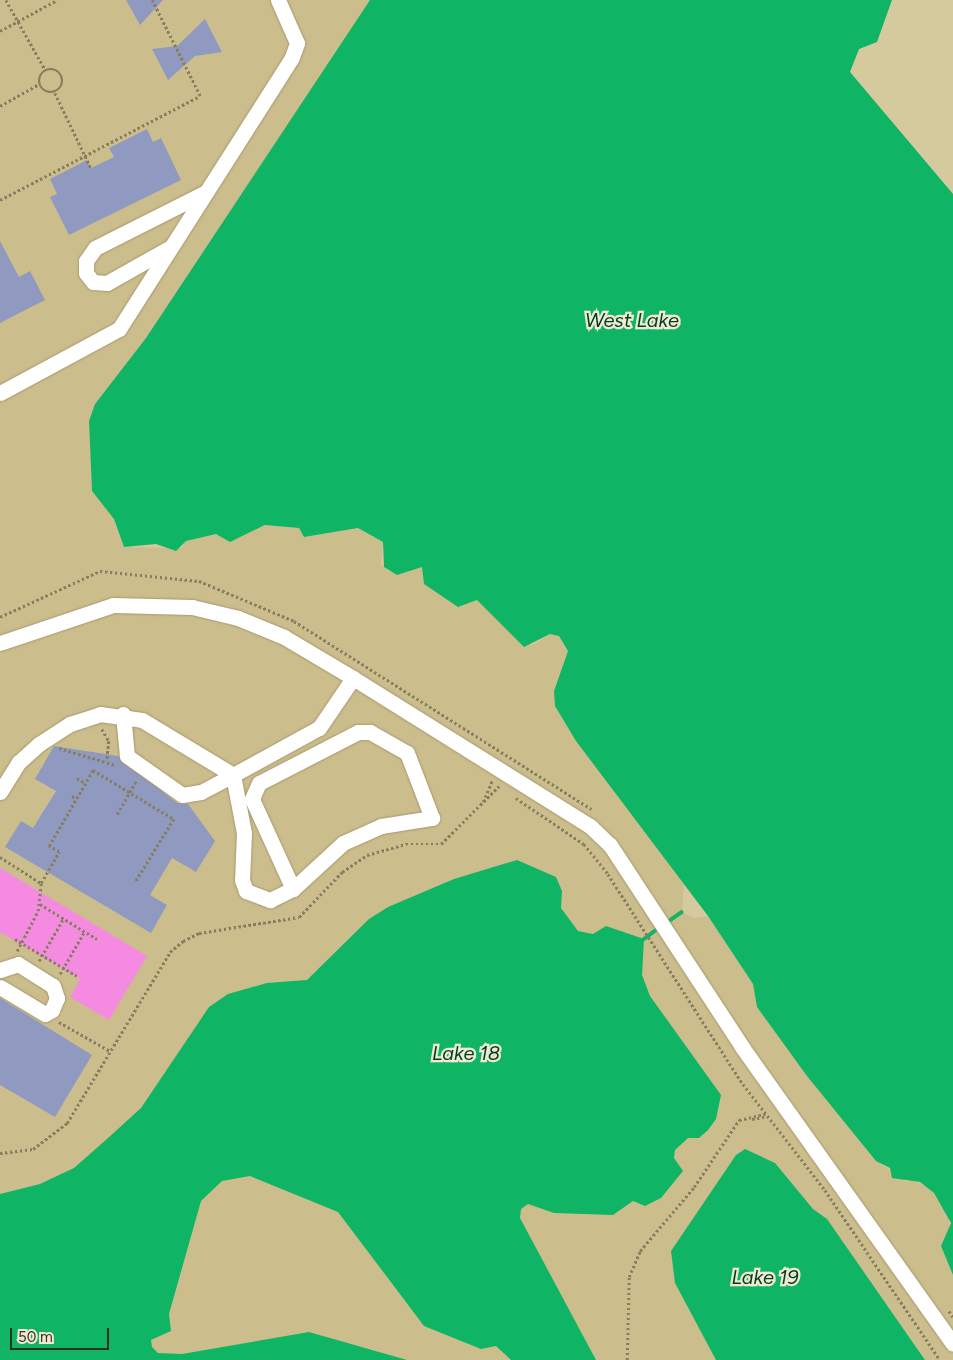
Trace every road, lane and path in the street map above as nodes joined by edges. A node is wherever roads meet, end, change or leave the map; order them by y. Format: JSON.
{"nodes":[{"id":1,"x":6,"y":0,"type":"edge"},
{"id":2,"x":57,"y":0,"type":"edge"},
{"id":3,"x":152,"y":0,"type":"edge"},
{"id":4,"x":278,"y":0,"type":"edge"},
{"id":5,"x":18,"y":21,"type":"junction"},
{"id":6,"x":0,"y":32,"type":"edge"},
{"id":7,"x":46,"y":71,"type":"junction"},
{"id":8,"x":39,"y":84,"type":"junction"},
{"id":9,"x":55,"y":93,"type":"junction"},
{"id":10,"x":0,"y":106,"type":"edge"},
{"id":11,"x":85,"y":156,"type":"junction"},
{"id":12,"x":91,"y":168,"type":"dead end"},
{"id":13,"x":206,"y":192,"type":"junction"},
{"id":14,"x":0,"y":200,"type":"edge"},
{"id":15,"x":171,"y":248,"type":"junction"},
{"id":16,"x":0,"y":393,"type":"edge"},
{"id":17,"x":0,"y":643,"type":"edge"},
{"id":18,"x":353,"y":678,"type":"junction"},
{"id":19,"x":123,"y":714,"type":"junction"},
{"id":20,"x":93,"y":731,"type":"dead end"},
{"id":21,"x":65,"y":741,"type":"dead end"},
{"id":22,"x":54,"y":744,"type":"dead end"},
{"id":23,"x":48,"y":746,"type":"dead end"},
{"id":24,"x":107,"y":760,"type":"junction"},
{"id":25,"x":123,"y":769,"type":"dead end"},
{"id":26,"x":130,"y":774,"type":"dead end"},
{"id":27,"x":233,"y":775,"type":"junction"},
{"id":28,"x":77,"y":778,"type":"dead end"},
{"id":29,"x":138,"y":778,"type":"dead end"},
{"id":30,"x":492,"y":781,"type":"dead end"},
{"id":31,"x":85,"y":783,"type":"junction"},
{"id":32,"x":506,"y":791,"type":"dead end"},
{"id":33,"x":0,"y":792,"type":"edge"},
{"id":34,"x":130,"y":792,"type":"junction"},
{"id":35,"x":72,"y":796,"type":"dead end"},
{"id":36,"x":514,"y":797,"type":"dead end"},
{"id":37,"x":76,"y":798,"type":"junction"},
{"id":38,"x":483,"y":802,"type":"junction"},
{"id":39,"x":117,"y":814,"type":"dead end"},
{"id":40,"x":0,"y":857,"type":"edge"},
{"id":41,"x":41,"y":883,"type":"junction"},
{"id":42,"x":135,"y":884,"type":"dead end"},
{"id":43,"x":293,"y":889,"type":"junction"},
{"id":44,"x":40,"y":904,"type":"junction"},
{"id":45,"x":63,"y":919,"type":"junction"},
{"id":46,"x":84,"y":932,"type":"junction"},
{"id":47,"x":15,"y":939,"type":"dead end"},
{"id":48,"x":97,"y":940,"type":"dead end"},
{"id":49,"x":22,"y":943,"type":"junction"},
{"id":50,"x":42,"y":955,"type":"junction"},
{"id":51,"x":5,"y":967,"type":"edge"},
{"id":52,"x":64,"y":968,"type":"junction"},
{"id":53,"x":77,"y":976,"type":"dead end"},
{"id":54,"x":0,"y":987,"type":"edge"},
{"id":55,"x":45,"y":1014,"type":"junction"},
{"id":56,"x":110,"y":1051,"type":"junction"},
{"id":57,"x":766,"y":1115,"type":"junction"},
{"id":58,"x":0,"y":1153,"type":"edge"},
{"id":59,"x":953,"y":1344,"type":"edge"},
{"id":60,"x":627,"y":1360,"type":"edge"},
{"id":61,"x":940,"y":1360,"type":"edge"}],
"edges":[{"from":1,"to":5,"type":"path"},
{"from":2,"to":5,"type":"path"},
{"from":3,"to":11,"type":"path"},
{"from":4,"to":13,"type":"street"},
{"from":5,"to":6,"type":"path"},
{"from":5,"to":7,"type":"path"},
{"from":7,"to":8,"type":"path"},
{"from":7,"to":9,"type":"path"},
{"from":8,"to":9,"type":"path"},
{"from":8,"to":10,"type":"path"},
{"from":9,"to":11,"type":"path"},
{"from":11,"to":12,"type":"path"},
{"from":11,"to":14,"type":"path"},
{"from":13,"to":15,"type":"street"},
{"from":13,"to":15,"type":"street"},
{"from":15,"to":16,"type":"street"},
{"from":17,"to":18,"type":"street"},
{"from":18,"to":27,"type":"street"},
{"from":18,"to":59,"type":"street"},
{"from":19,"to":27,"type":"street"},
{"from":19,"to":27,"type":"street"},
{"from":19,"to":33,"type":"street"},
{"from":20,"to":24,"type":"path"},
{"from":21,"to":22,"type":"path"},
{"from":23,"to":24,"type":"path"},
{"from":24,"to":25,"type":"path"},
{"from":26,"to":29,"type":"path"},
{"from":27,"to":43,"type":"street"},
{"from":28,"to":31,"type":"path"},
{"from":30,"to":38,"type":"path"},
{"from":31,"to":34,"type":"path"},
{"from":31,"to":37,"type":"path"},
{"from":32,"to":38,"type":"path"},
{"from":34,"to":39,"type":"path"},
{"from":34,"to":42,"type":"path"},
{"from":35,"to":37,"type":"path"},
{"from":36,"to":57,"type":"path"},
{"from":37,"to":41,"type":"path"},
{"from":38,"to":56,"type":"path"},
{"from":40,"to":41,"type":"path"},
{"from":41,"to":44,"type":"path"},
{"from":43,"to":43,"type":"street"},
{"from":44,"to":45,"type":"path"},
{"from":44,"to":49,"type":"path"},
{"from":45,"to":46,"type":"path"},
{"from":45,"to":50,"type":"path"},
{"from":46,"to":48,"type":"path"},
{"from":46,"to":52,"type":"path"},
{"from":47,"to":49,"type":"path"},
{"from":49,"to":50,"type":"path"},
{"from":49,"to":51,"type":"path"},
{"from":50,"to":52,"type":"path"},
{"from":51,"to":55,"type":"street"},
{"from":52,"to":53,"type":"path"},
{"from":54,"to":55,"type":"street"},
{"from":55,"to":56,"type":"path"},
{"from":56,"to":58,"type":"path"},
{"from":57,"to":60,"type":"path"},
{"from":57,"to":61,"type":"path"}]}
